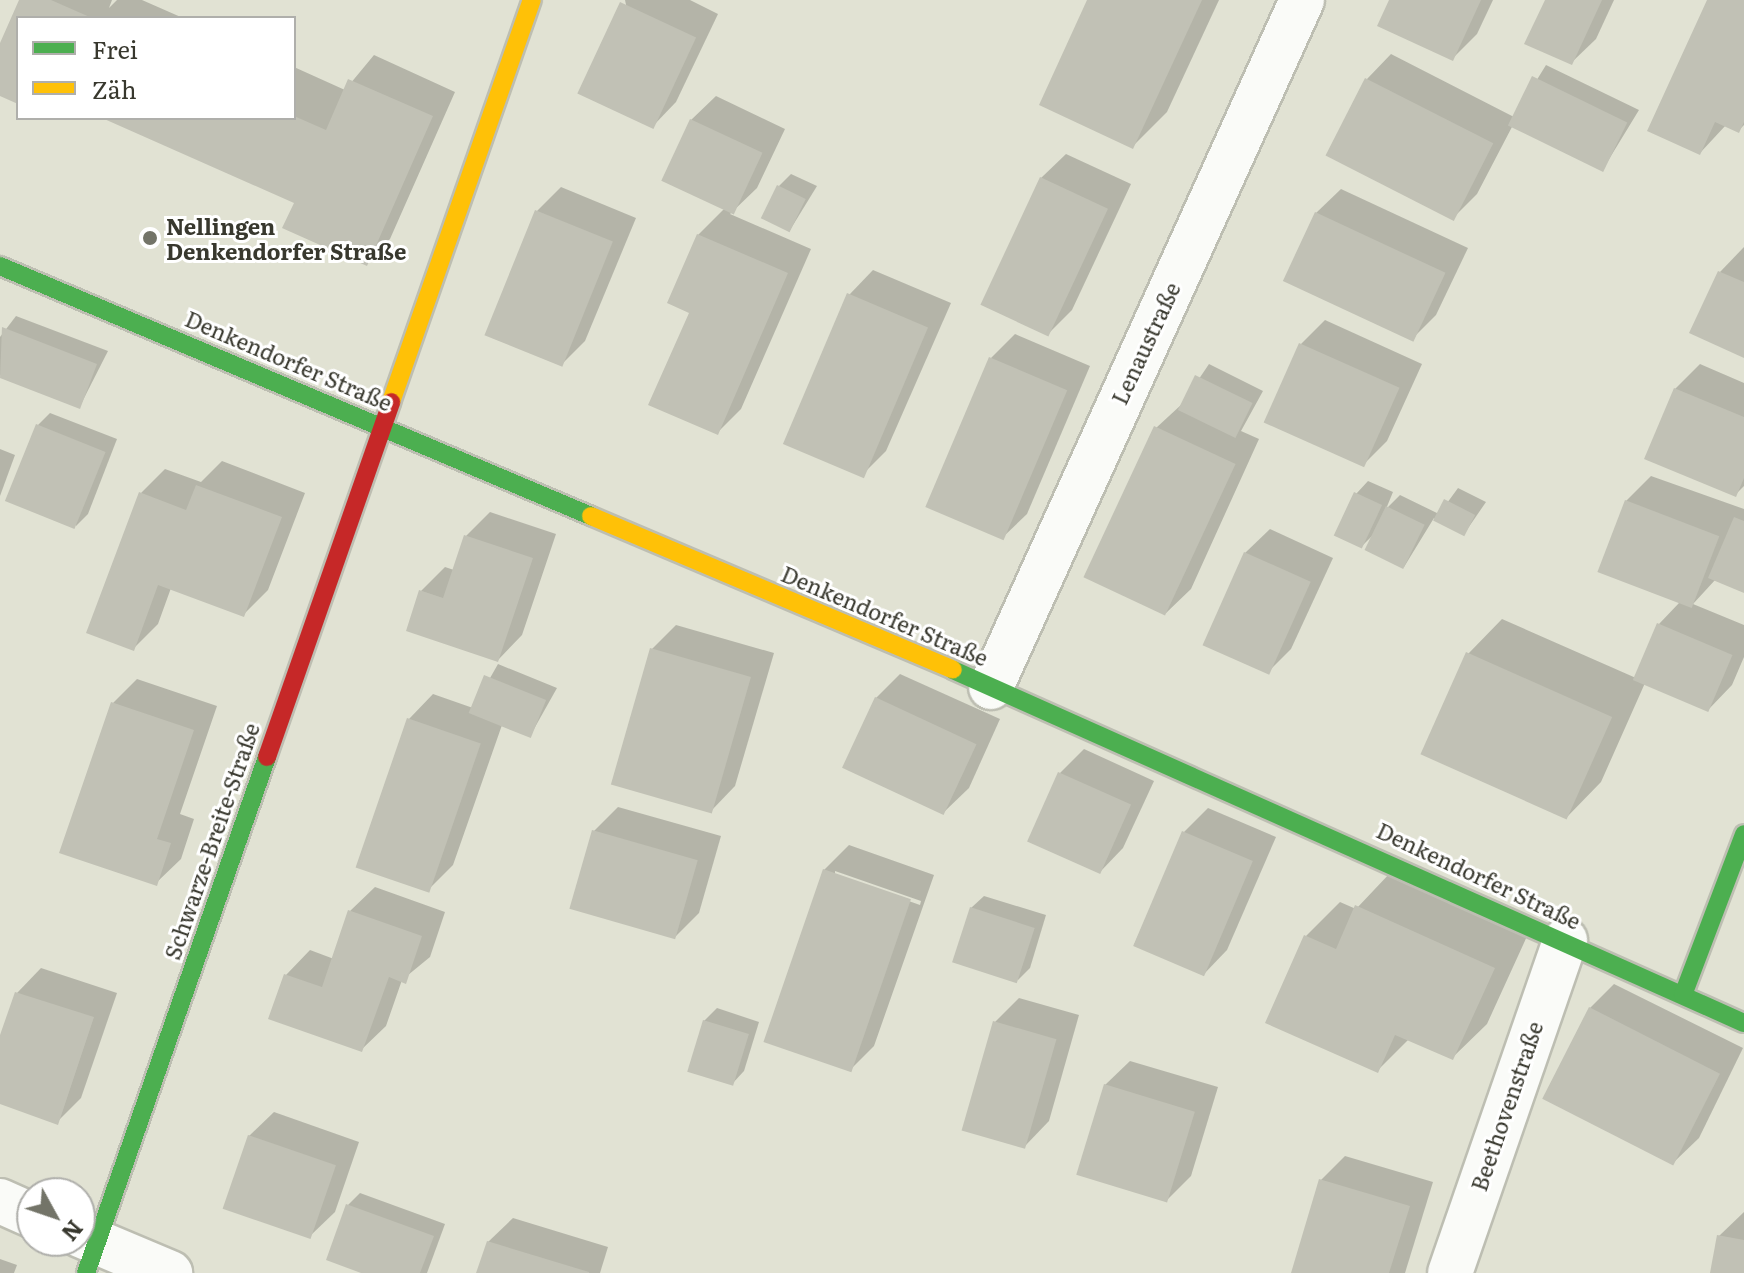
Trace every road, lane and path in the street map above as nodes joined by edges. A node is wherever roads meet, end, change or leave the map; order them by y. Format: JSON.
{"nodes":[{"id":1,"x":532,"y":0,"type":"edge"},
{"id":2,"x":1302,"y":0,"type":"edge"},
{"id":3,"x":0,"y":266,"type":"edge"},
{"id":4,"x":381,"y":425,"type":"junction"},
{"id":5,"x":991,"y":687,"type":"junction"},
{"id":6,"x":1744,"y":834,"type":"edge"},
{"id":7,"x":1565,"y":940,"type":"junction"},
{"id":8,"x":1683,"y":995,"type":"junction"},
{"id":9,"x":1744,"y":1023,"type":"edge"},
{"id":10,"x":96,"y":1225,"type":"edge"},
{"id":11,"x":96,"y":1252,"type":"edge"},
{"id":12,"x":170,"y":1273,"type":"edge"},
{"id":13,"x":1450,"y":1273,"type":"edge"}],
"edges":[{"from":1,"to":4,"type":"main road","name":"Schwarze-Breite-Straße"},
{"from":2,"to":5,"type":"street","name":"Lenaustraße"},
{"from":3,"to":4,"type":"main road","name":"Denkendorfer Straße"},
{"from":4,"to":5,"type":"main road","name":"Denkendorfer Straße"},
{"from":4,"to":10,"type":"main road","name":"Schwarze-Breite-Straße"},
{"from":5,"to":7,"type":"main road","name":"Denkendorfer Straße"},
{"from":6,"to":8,"type":"main road"},
{"from":7,"to":8,"type":"main road","name":"Denkendorfer Straße"},
{"from":7,"to":13,"type":"street","name":"Beethovenstraße"},
{"from":8,"to":9,"type":"main road","name":"Denkendorfer Straße"},
{"from":11,"to":12,"type":"street"}]}
